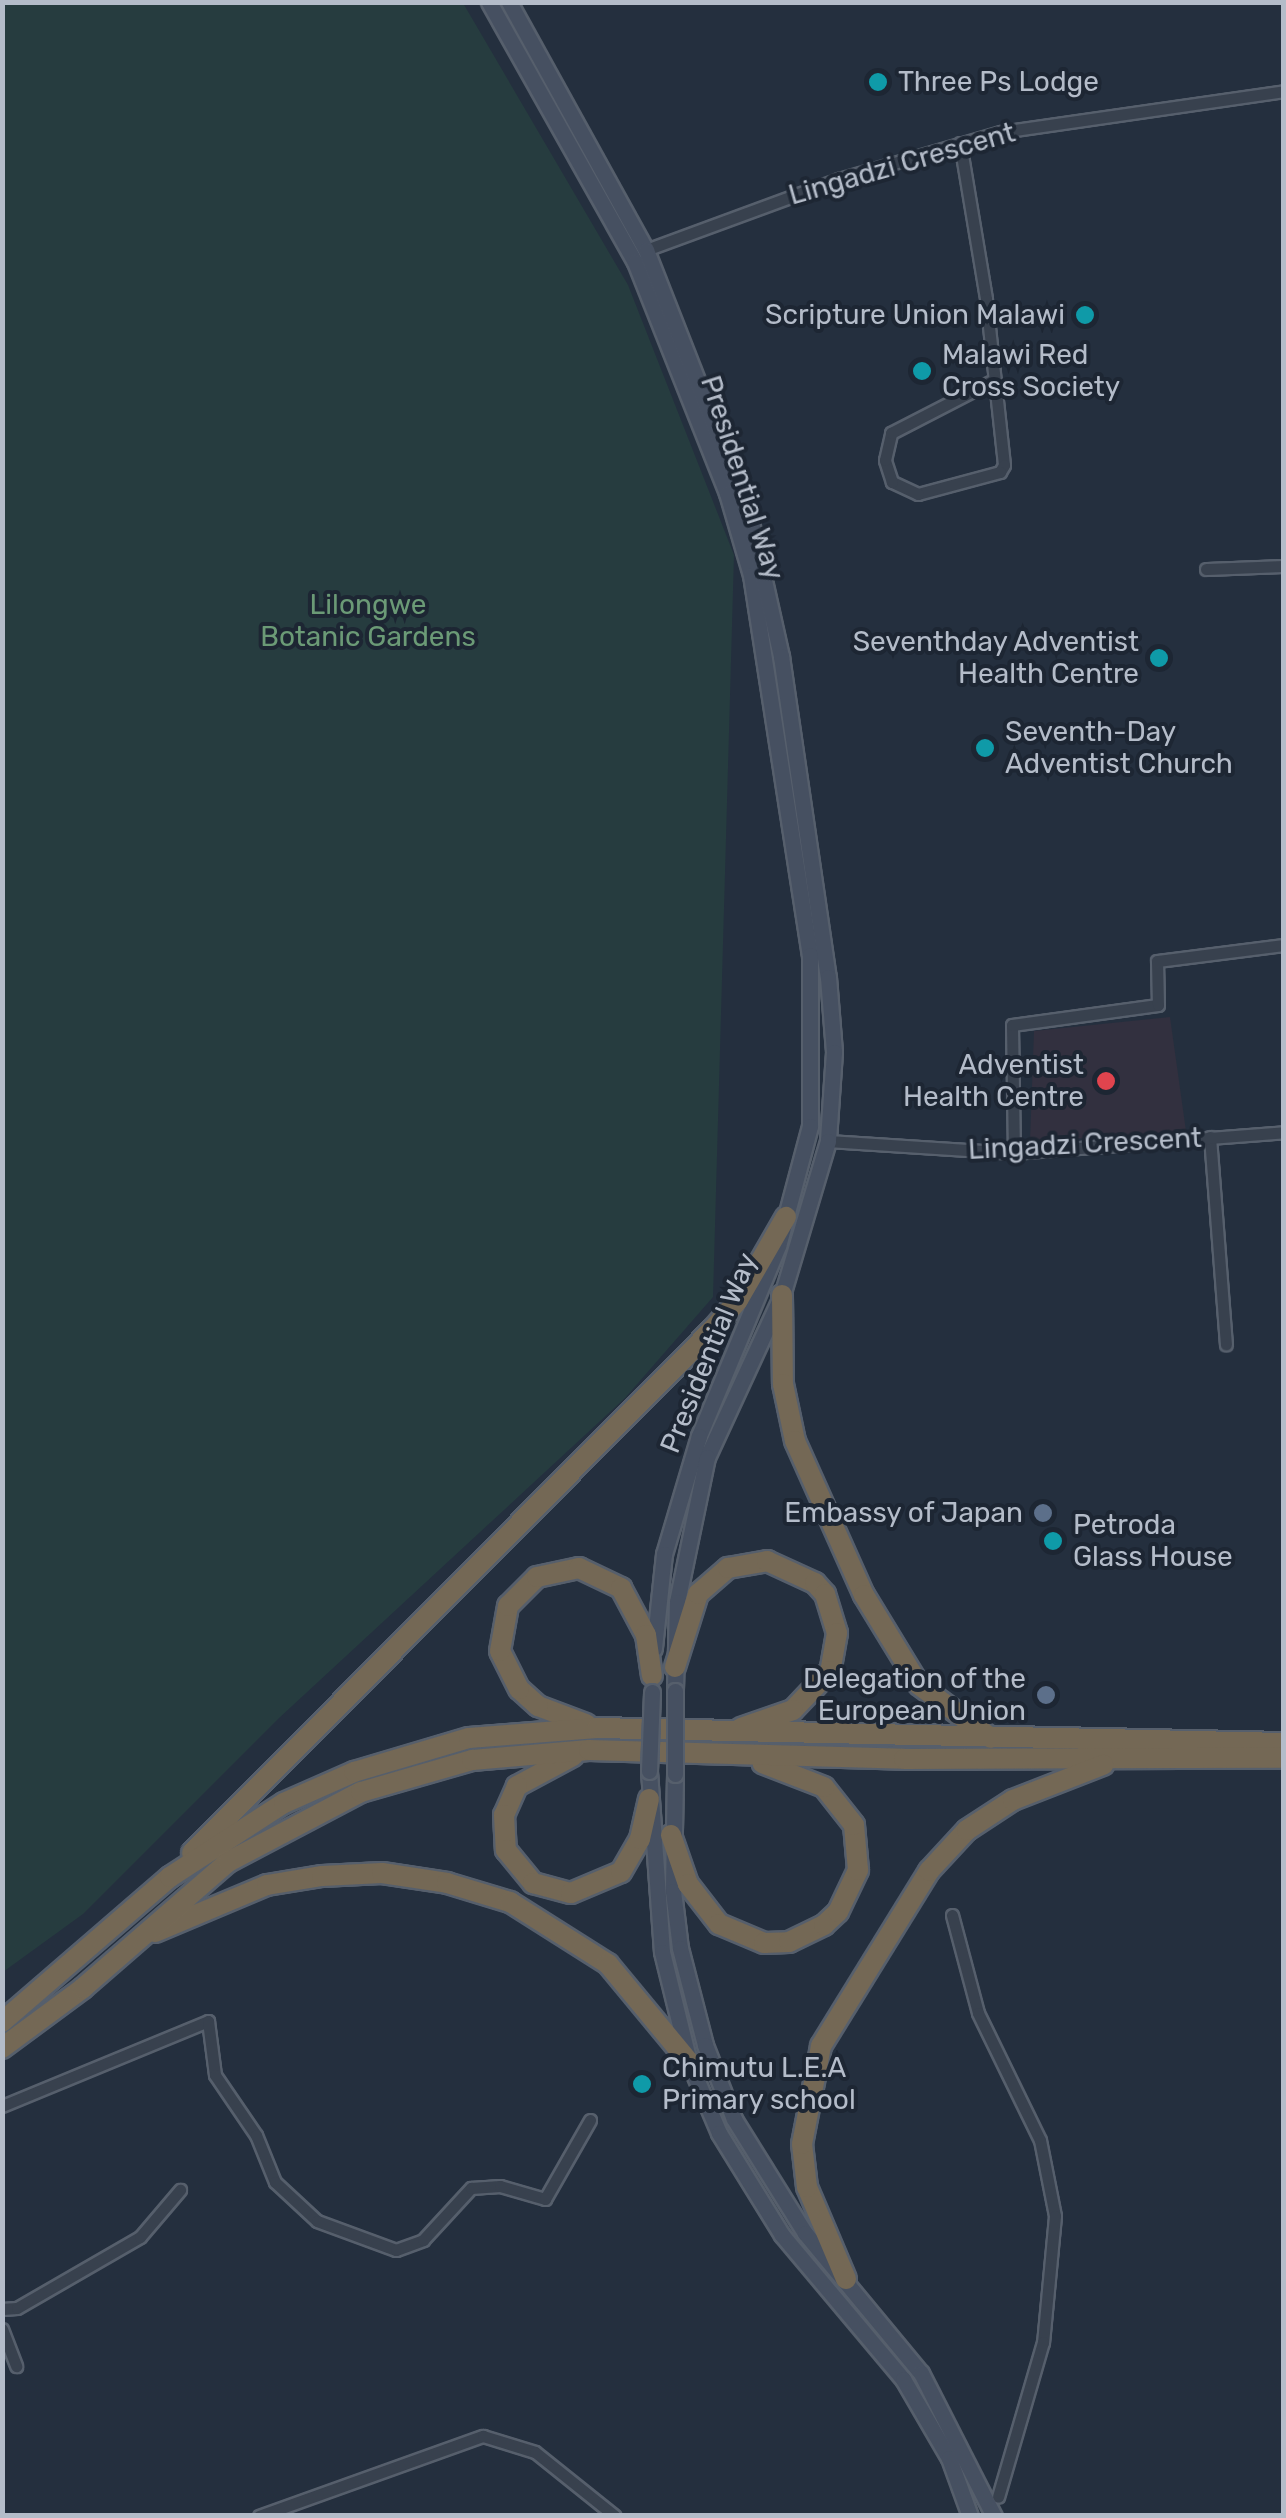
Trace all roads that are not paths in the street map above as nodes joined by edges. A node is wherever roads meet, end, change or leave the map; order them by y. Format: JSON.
{"nodes":[{"id":1,"x":489,"y":2,"type":"edge"},
{"id":2,"x":509,"y":2,"type":"edge"},
{"id":3,"x":1284,"y":92,"type":"edge"},
{"id":4,"x":960,"y":143,"type":"junction"},
{"id":5,"x":646,"y":250,"type":"junction"},
{"id":6,"x":994,"y":380,"type":"junction"},
{"id":7,"x":1284,"y":566,"type":"edge"},
{"id":8,"x":1206,"y":569,"type":"dead end"},
{"id":9,"x":1284,"y":945,"type":"edge"},
{"id":10,"x":1284,"y":1132,"type":"edge"},
{"id":11,"x":1210,"y":1138,"type":"junction"},
{"id":12,"x":828,"y":1141,"type":"junction"},
{"id":13,"x":1014,"y":1153,"type":"junction"},
{"id":14,"x":786,"y":1217,"type":"junction"},
{"id":15,"x":782,"y":1295,"type":"junction"},
{"id":16,"x":1226,"y":1344,"type":"dead end"},
{"id":17,"x":675,"y":1667,"type":"junction"},
{"id":18,"x":652,"y":1684,"type":"junction"},
{"id":19,"x":597,"y":1728,"type":"junction"},
{"id":20,"x":725,"y":1732,"type":"junction"},
{"id":21,"x":991,"y":1738,"type":"junction"},
{"id":22,"x":1284,"y":1743,"type":"edge"},
{"id":23,"x":589,"y":1750,"type":"junction"},
{"id":24,"x":728,"y":1755,"type":"junction"},
{"id":25,"x":1139,"y":1757,"type":"junction"},
{"id":26,"x":1284,"y":1758,"type":"edge"},
{"id":27,"x":649,"y":1799,"type":"junction"},
{"id":28,"x":672,"y":1835,"type":"junction"},
{"id":29,"x":170,"y":1877,"type":"junction"},
{"id":30,"x":952,"y":1915,"type":"dead end"},
{"id":31,"x":128,"y":1946,"type":"junction"},
{"id":32,"x":2,"y":2022,"type":"edge"},
{"id":33,"x":2,"y":2048,"type":"edge"},
{"id":34,"x":689,"y":2062,"type":"junction"},
{"id":35,"x":2,"y":2106,"type":"edge"},
{"id":36,"x":590,"y":2120,"type":"dead end"},
{"id":37,"x":180,"y":2190,"type":"dead end"},
{"id":38,"x":846,"y":2279,"type":"junction"},
{"id":39,"x":2,"y":2309,"type":"edge"},
{"id":40,"x":885,"y":2324,"type":"junction"},
{"id":41,"x":2,"y":2330,"type":"edge"},
{"id":42,"x":16,"y":2366,"type":"dead end"},
{"id":43,"x":998,"y":2498,"type":"junction"},
{"id":44,"x":259,"y":2516,"type":"edge"},
{"id":45,"x":615,"y":2516,"type":"edge"},
{"id":46,"x":970,"y":2516,"type":"edge"},
{"id":47,"x":994,"y":2516,"type":"edge"},
{"id":48,"x":1004,"y":2516,"type":"edge"}],
"edges":[{"from":1,"to":14,"type":"main road","name":"Presidential Way"},
{"from":2,"to":5,"type":"main road","name":"Presidential Way"},
{"from":3,"to":4,"type":"street","name":"Lingadzi Crescent"},
{"from":4,"to":5,"type":"street","name":"Lingadzi Crescent"},
{"from":4,"to":6,"type":"street"},
{"from":5,"to":12,"type":"main road","name":"Presidential Way"},
{"from":6,"to":6,"type":"street"},
{"from":7,"to":8,"type":"street"},
{"from":9,"to":13,"type":"street"},
{"from":10,"to":11,"type":"street","name":"Lingadzi Crescent"},
{"from":11,"to":13,"type":"street","name":"Lingadzi Crescent"},
{"from":11,"to":16,"type":"street"},
{"from":12,"to":13,"type":"street","name":"Lingadzi Crescent"},
{"from":12,"to":15,"type":"main road","name":"Presidential Way"},
{"from":14,"to":18,"type":"main road","name":"Presidential Way"},
{"from":14,"to":29,"type":"highway"},
{"from":15,"to":17,"type":"main road","name":"Presidential Way"},
{"from":15,"to":21,"type":"highway"},
{"from":17,"to":20,"type":"highway"},
{"from":17,"to":28,"type":"main road","name":"Presidential Way","bridge":true},
{"from":18,"to":19,"type":"highway"},
{"from":18,"to":27,"type":"main road","name":"Presidential Way","bridge":true},
{"from":19,"to":20,"type":"highway"},
{"from":19,"to":29,"type":"highway"},
{"from":20,"to":21,"type":"highway"},
{"from":21,"to":22,"type":"highway"},
{"from":23,"to":24,"type":"highway"},
{"from":23,"to":27,"type":"highway"},
{"from":23,"to":31,"type":"highway"},
{"from":24,"to":25,"type":"highway"},
{"from":24,"to":28,"type":"highway"},
{"from":25,"to":26,"type":"highway"},
{"from":25,"to":38,"type":"highway"},
{"from":27,"to":34,"type":"main road","name":"Presidential Way"},
{"from":28,"to":38,"type":"main road","name":"Presidential Way"},
{"from":29,"to":32,"type":"highway"},
{"from":30,"to":43,"type":"street"},
{"from":31,"to":33,"type":"highway"},
{"from":31,"to":34,"type":"highway"},
{"from":34,"to":46,"type":"main road","name":"Presidential Way"},
{"from":35,"to":36,"type":"street"},
{"from":37,"to":39,"type":"street"},
{"from":38,"to":40,"type":"main road","name":"Presidential Way"},
{"from":40,"to":43,"type":"main road"},
{"from":40,"to":47,"type":"main road"},
{"from":41,"to":42,"type":"street"},
{"from":43,"to":48,"type":"main road"},
{"from":44,"to":45,"type":"street"}]}
